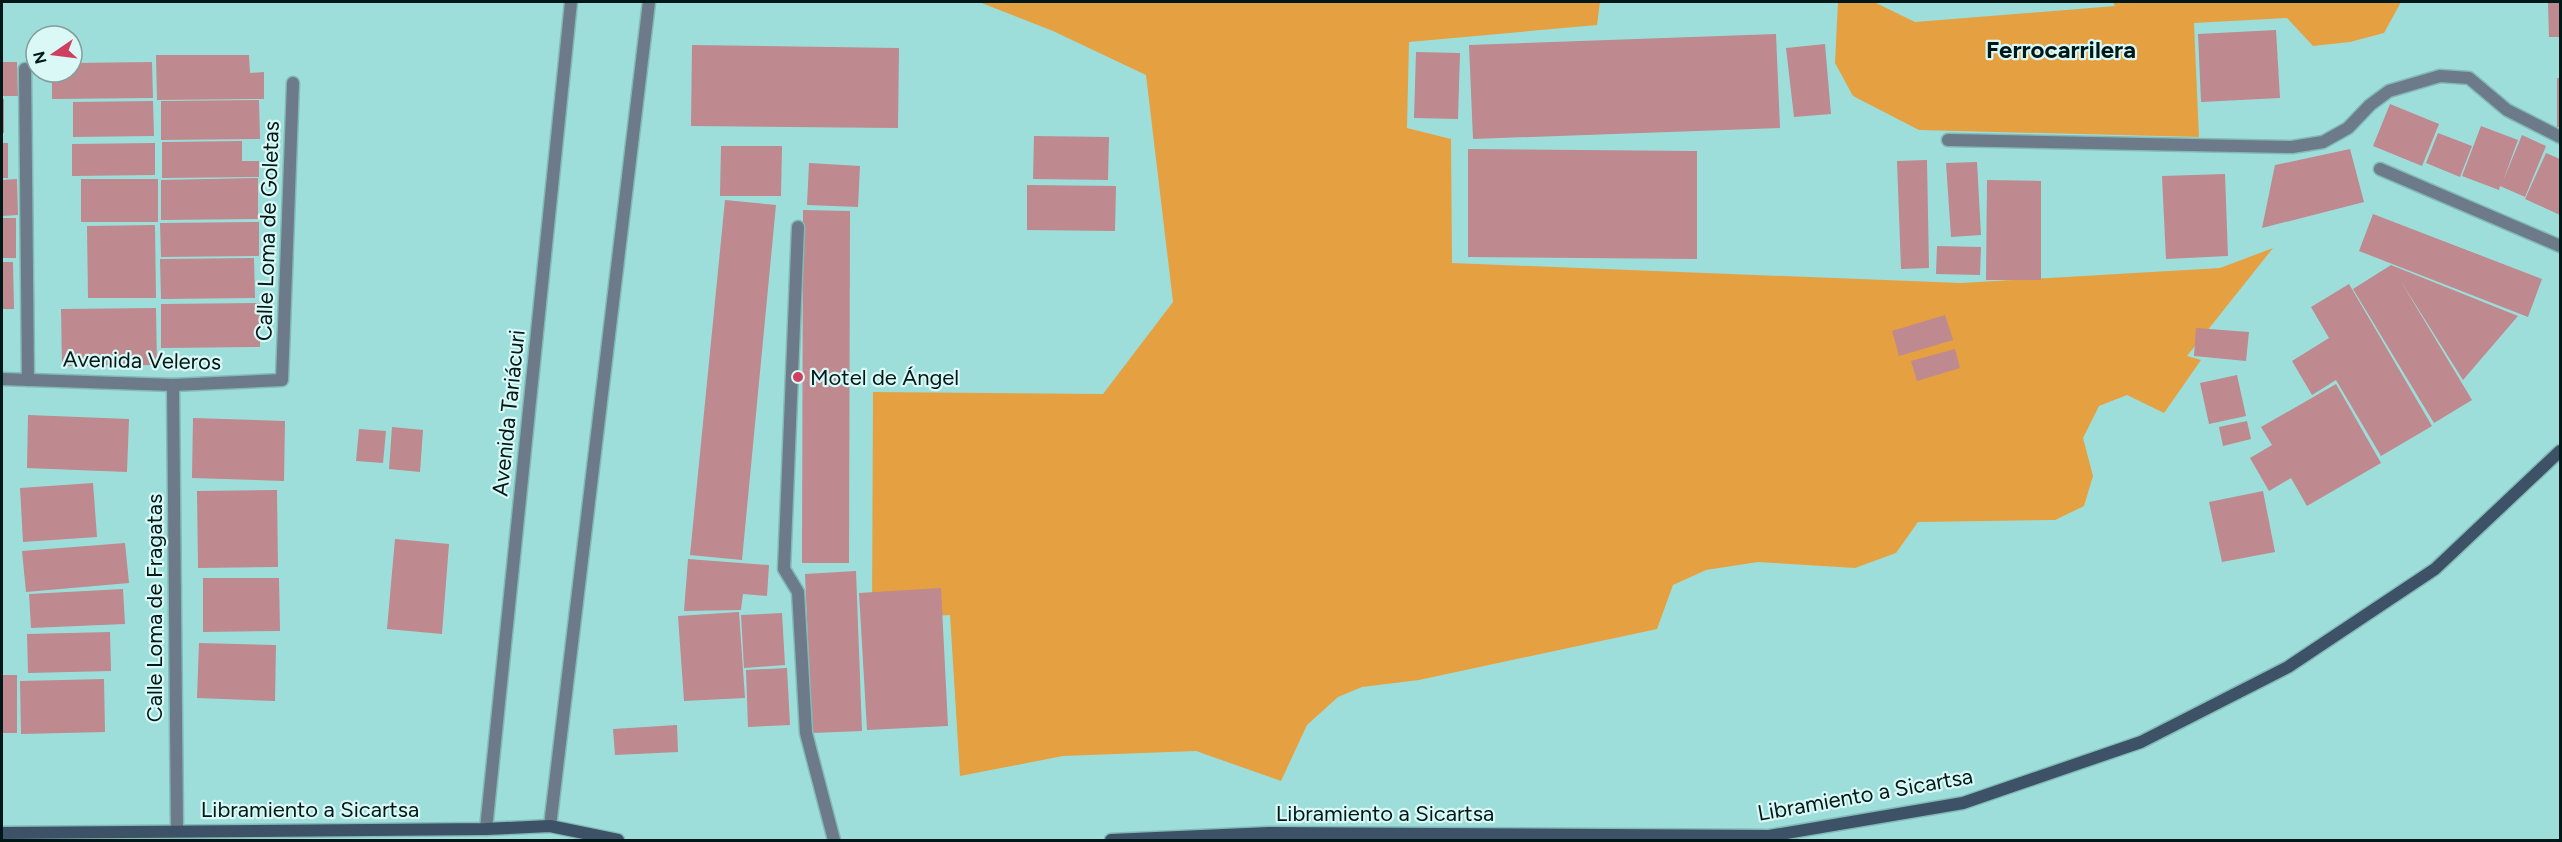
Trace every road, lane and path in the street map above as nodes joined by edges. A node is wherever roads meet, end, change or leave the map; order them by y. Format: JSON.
{"nodes":[{"id":1,"x":571,"y":2,"type":"edge"},
{"id":2,"x":650,"y":2,"type":"edge"},
{"id":3,"x":293,"y":83,"type":"dead end"},
{"id":4,"x":25,"y":84,"type":"edge"},
{"id":5,"x":2560,"y":137,"type":"edge"},
{"id":6,"x":1948,"y":140,"type":"dead end"},
{"id":7,"x":2380,"y":169,"type":"dead end"},
{"id":8,"x":798,"y":227,"type":"dead end"},
{"id":9,"x":2560,"y":246,"type":"edge"},
{"id":10,"x":2,"y":379,"type":"edge"},
{"id":11,"x":28,"y":380,"type":"junction"},
{"id":12,"x":282,"y":380,"type":"joint"},
{"id":13,"x":173,"y":385,"type":"junction"},
{"id":14,"x":2560,"y":451,"type":"edge"},
{"id":15,"x":550,"y":826,"type":"junction"},
{"id":16,"x":486,"y":829,"type":"junction"},
{"id":17,"x":177,"y":831,"type":"junction"},
{"id":18,"x":2,"y":833,"type":"edge"},
{"id":19,"x":618,"y":840,"type":"edge"},
{"id":20,"x":834,"y":840,"type":"edge"},
{"id":21,"x":1111,"y":840,"type":"edge"}],
"edges":[{"from":1,"to":16,"type":"street","name":"Avenida Tariácuri"},
{"from":2,"to":15,"type":"street"},
{"from":3,"to":12,"type":"street","name":"Calle Loma de Goletas"},
{"from":4,"to":11,"type":"street"},
{"from":5,"to":6,"type":"street"},
{"from":7,"to":9,"type":"street"},
{"from":8,"to":20,"type":"street"},
{"from":10,"to":11,"type":"street","name":"Avenida Veleros"},
{"from":11,"to":13,"type":"street","name":"Avenida Veleros"},
{"from":12,"to":13,"type":"street","name":"Avenida Veleros"},
{"from":13,"to":17,"type":"street","name":"Calle Loma de Fragatas"},
{"from":14,"to":21,"type":"main road","name":"Libramiento a Sicartsa"},
{"from":15,"to":16,"type":"main road","name":"Libramiento a Sicartsa"},
{"from":15,"to":19,"type":"main road","name":"Libramiento a Sicartsa"},
{"from":16,"to":17,"type":"main road","name":"Libramiento a Sicartsa"},
{"from":17,"to":18,"type":"main road","name":"Libramiento a Sicartsa"}]}
